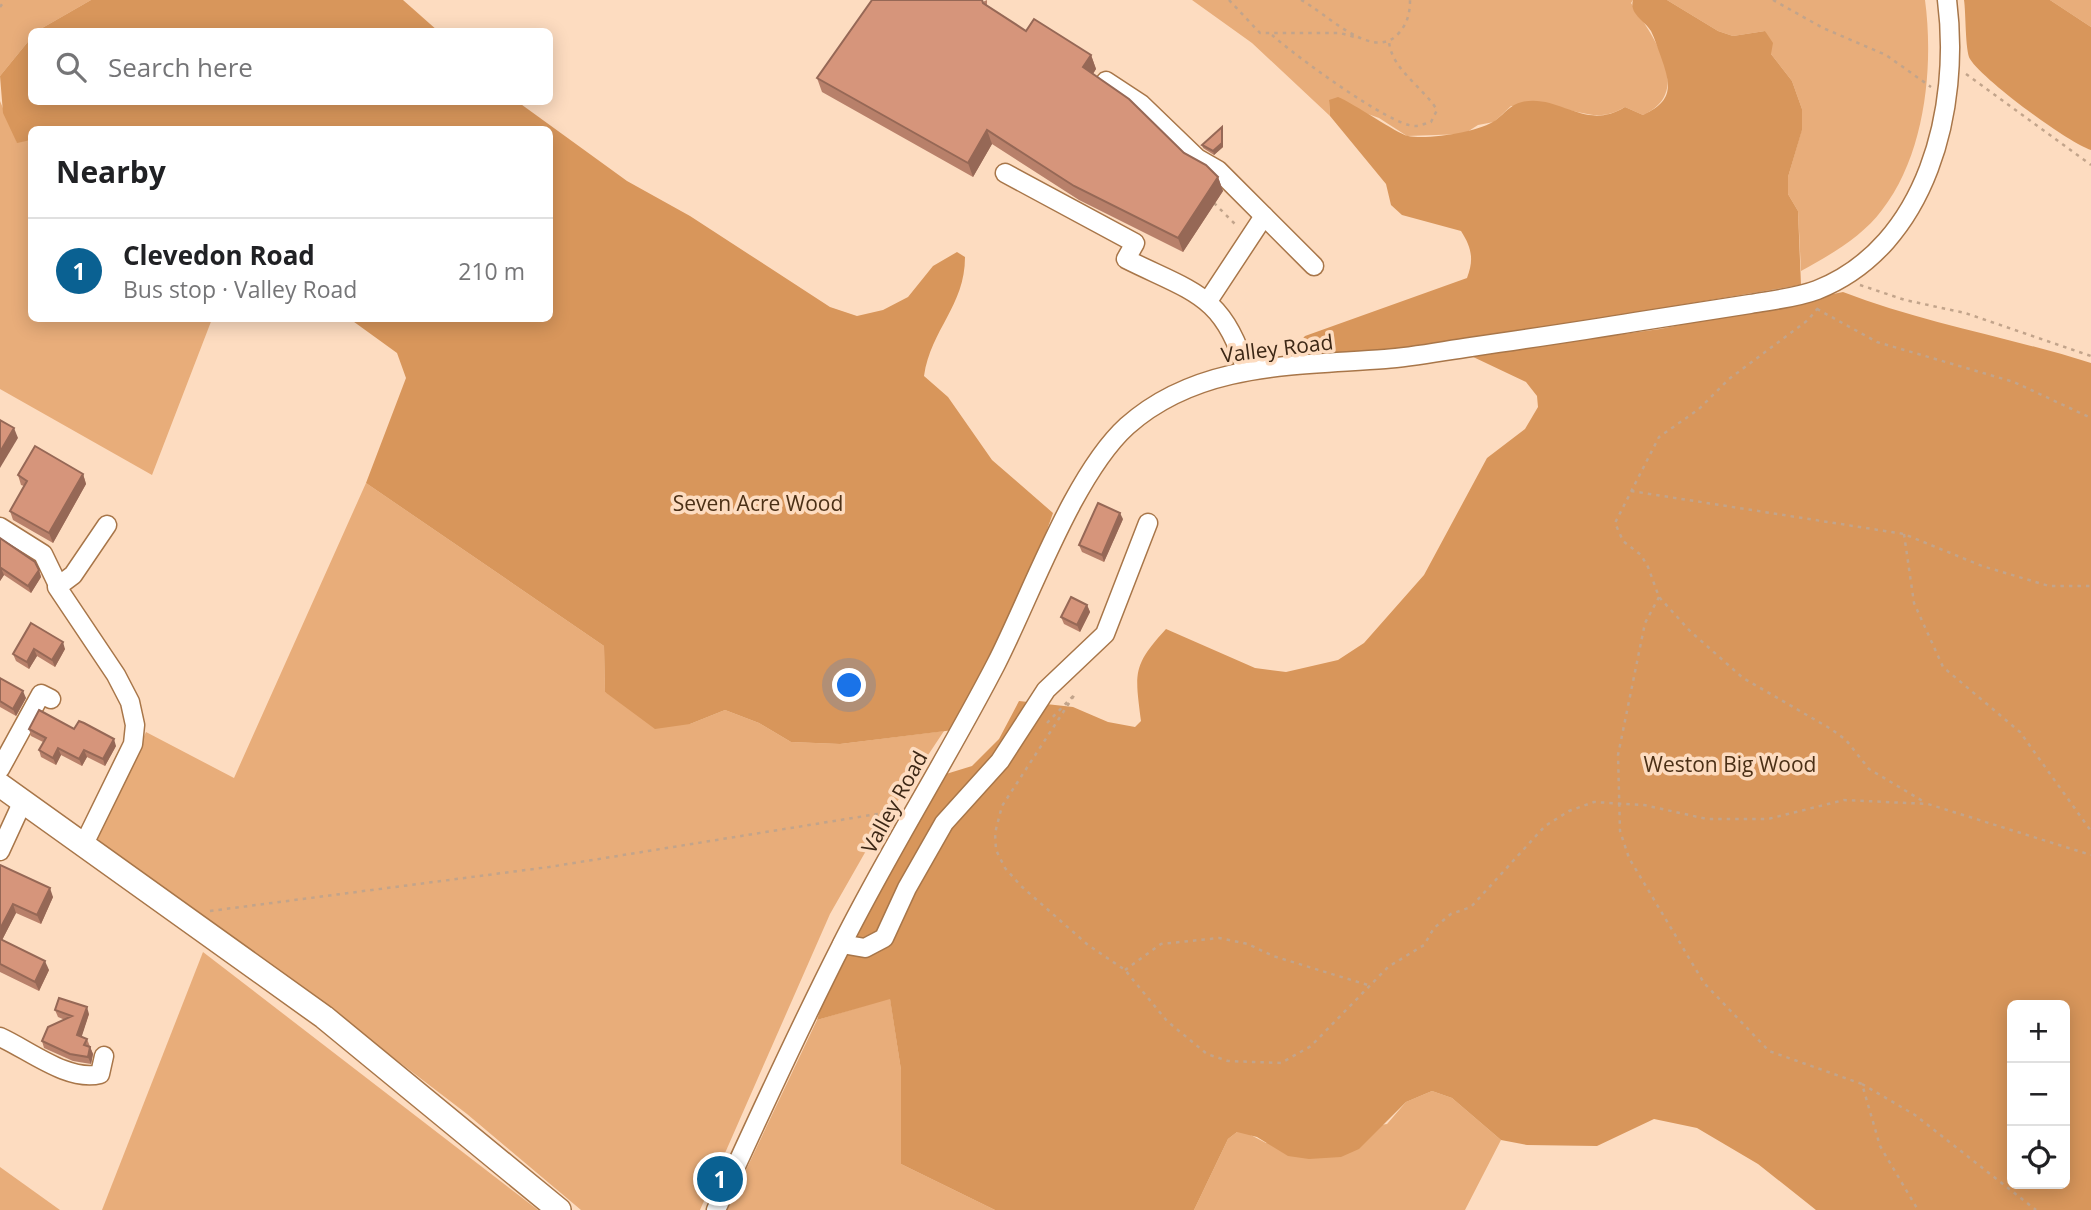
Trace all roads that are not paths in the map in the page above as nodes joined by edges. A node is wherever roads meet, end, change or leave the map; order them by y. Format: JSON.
{"nodes":[{"id":1,"x":1947,"y":0,"type":"edge"},
{"id":2,"x":1106,"y":81,"type":"edge"},
{"id":3,"x":1005,"y":173,"type":"dead end"},
{"id":4,"x":1264,"y":216,"type":"junction"},
{"id":5,"x":1314,"y":266,"type":"dead end"},
{"id":6,"x":1208,"y":301,"type":"junction"},
{"id":7,"x":1246,"y":371,"type":"junction"},
{"id":8,"x":1148,"y":523,"type":"dead end"},
{"id":9,"x":107,"y":526,"type":"dead end"},
{"id":10,"x":0,"y":527,"type":"edge"},
{"id":11,"x":58,"y":585,"type":"junction"},
{"id":12,"x":51,"y":699,"type":"dead end"},
{"id":13,"x":0,"y":769,"type":"edge"},
{"id":14,"x":0,"y":785,"type":"edge"},
{"id":15,"x":23,"y":801,"type":"junction"},
{"id":16,"x":84,"y":844,"type":"junction"},
{"id":17,"x":0,"y":851,"type":"edge"},
{"id":18,"x":842,"y":944,"type":"junction"},
{"id":19,"x":0,"y":1037,"type":"edge"},
{"id":20,"x":104,"y":1056,"type":"dead end"},
{"id":21,"x":559,"y":1210,"type":"edge"},
{"id":22,"x":716,"y":1210,"type":"edge"}],
"edges":[{"from":1,"to":7,"type":"street","name":"Valley Road"},
{"from":2,"to":4,"type":"street"},
{"from":3,"to":6,"type":"street"},
{"from":4,"to":5,"type":"street"},
{"from":4,"to":6,"type":"street"},
{"from":6,"to":7,"type":"street"},
{"from":7,"to":18,"type":"street","name":"Valley Road"},
{"from":8,"to":18,"type":"street"},
{"from":9,"to":11,"type":"street"},
{"from":10,"to":11,"type":"street"},
{"from":11,"to":16,"type":"street"},
{"from":12,"to":13,"type":"street"},
{"from":14,"to":15,"type":"main road"},
{"from":15,"to":16,"type":"main road"},
{"from":15,"to":17,"type":"street"},
{"from":16,"to":21,"type":"main road"},
{"from":18,"to":22,"type":"street","name":"Valley Road"},
{"from":19,"to":20,"type":"street"}]}
